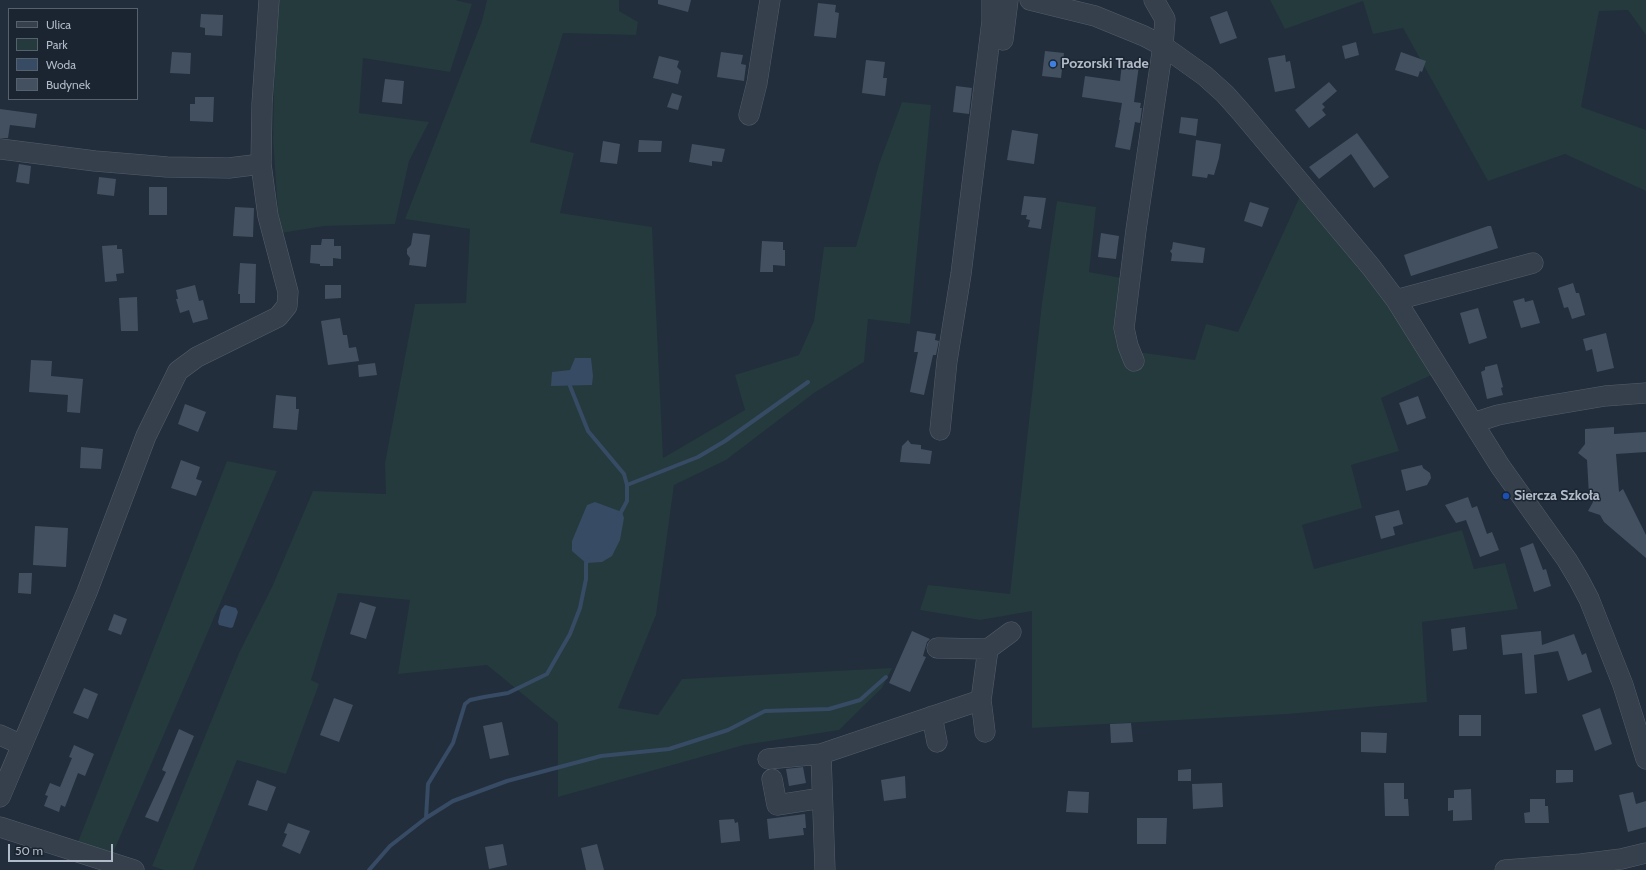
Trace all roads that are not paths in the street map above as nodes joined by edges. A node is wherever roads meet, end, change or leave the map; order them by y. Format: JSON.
{"nodes":[{"id":1,"x":269,"y":0,"type":"edge"},
{"id":2,"x":770,"y":0,"type":"edge"},
{"id":3,"x":992,"y":0,"type":"edge"},
{"id":4,"x":1008,"y":0,"type":"edge"},
{"id":5,"x":1030,"y":0,"type":"edge"},
{"id":6,"x":1154,"y":0,"type":"edge"},
{"id":7,"x":1163,"y":46,"type":"junction"},
{"id":8,"x":762,"y":49,"type":"junction"},
{"id":9,"x":760,"y":97,"type":"dead end"},
{"id":10,"x":749,"y":115,"type":"dead end"},
{"id":11,"x":0,"y":149,"type":"edge"},
{"id":12,"x":261,"y":164,"type":"junction"},
{"id":13,"x":988,"y":165,"type":"dead end"},
{"id":14,"x":1533,"y":263,"type":"dead end"},
{"id":15,"x":1396,"y":300,"type":"junction"},
{"id":16,"x":1134,"y":361,"type":"dead end"},
{"id":17,"x":1646,"y":393,"type":"edge"},
{"id":18,"x":1473,"y":423,"type":"junction"},
{"id":19,"x":940,"y":430,"type":"dead end"},
{"id":20,"x":1011,"y":632,"type":"dead end"},
{"id":21,"x":937,"y":648,"type":"dead end"},
{"id":22,"x":988,"y":649,"type":"junction"},
{"id":23,"x":981,"y":700,"type":"junction"},
{"id":24,"x":932,"y":716,"type":"junction"},
{"id":25,"x":985,"y":732,"type":"dead end"},
{"id":26,"x":0,"y":735,"type":"edge"},
{"id":27,"x":937,"y":742,"type":"dead end"},
{"id":28,"x":22,"y":745,"type":"junction"},
{"id":29,"x":821,"y":754,"type":"junction"},
{"id":30,"x":768,"y":759,"type":"dead end"},
{"id":31,"x":1646,"y":759,"type":"edge"},
{"id":32,"x":772,"y":779,"type":"dead end"},
{"id":33,"x":0,"y":797,"type":"edge"},
{"id":34,"x":822,"y":798,"type":"junction"},
{"id":35,"x":0,"y":827,"type":"edge"},
{"id":36,"x":1646,"y":853,"type":"edge"},
{"id":37,"x":134,"y":870,"type":"edge"},
{"id":38,"x":825,"y":870,"type":"edge"},
{"id":39,"x":1505,"y":870,"type":"edge"}],
"edges":[{"from":1,"to":12,"type":"street"},
{"from":2,"to":8,"type":"street"},
{"from":3,"to":19,"type":"street"},
{"from":4,"to":13,"type":"street"},
{"from":5,"to":7,"type":"street"},
{"from":6,"to":7,"type":"street"},
{"from":7,"to":15,"type":"street"},
{"from":7,"to":16,"type":"street"},
{"from":8,"to":9,"type":"street"},
{"from":8,"to":10,"type":"street"},
{"from":11,"to":12,"type":"street"},
{"from":12,"to":28,"type":"street"},
{"from":14,"to":15,"type":"street"},
{"from":15,"to":18,"type":"street"},
{"from":17,"to":18,"type":"street"},
{"from":18,"to":31,"type":"street"},
{"from":20,"to":22,"type":"street"},
{"from":21,"to":22,"type":"street"},
{"from":22,"to":23,"type":"street"},
{"from":23,"to":24,"type":"street"},
{"from":23,"to":25,"type":"street"},
{"from":24,"to":27,"type":"street"},
{"from":24,"to":29,"type":"street"},
{"from":26,"to":28,"type":"street"},
{"from":28,"to":33,"type":"street"},
{"from":29,"to":30,"type":"street"},
{"from":29,"to":34,"type":"street"},
{"from":32,"to":34,"type":"street"},
{"from":34,"to":38,"type":"street"},
{"from":35,"to":37,"type":"street"},
{"from":36,"to":39,"type":"street"}]}
